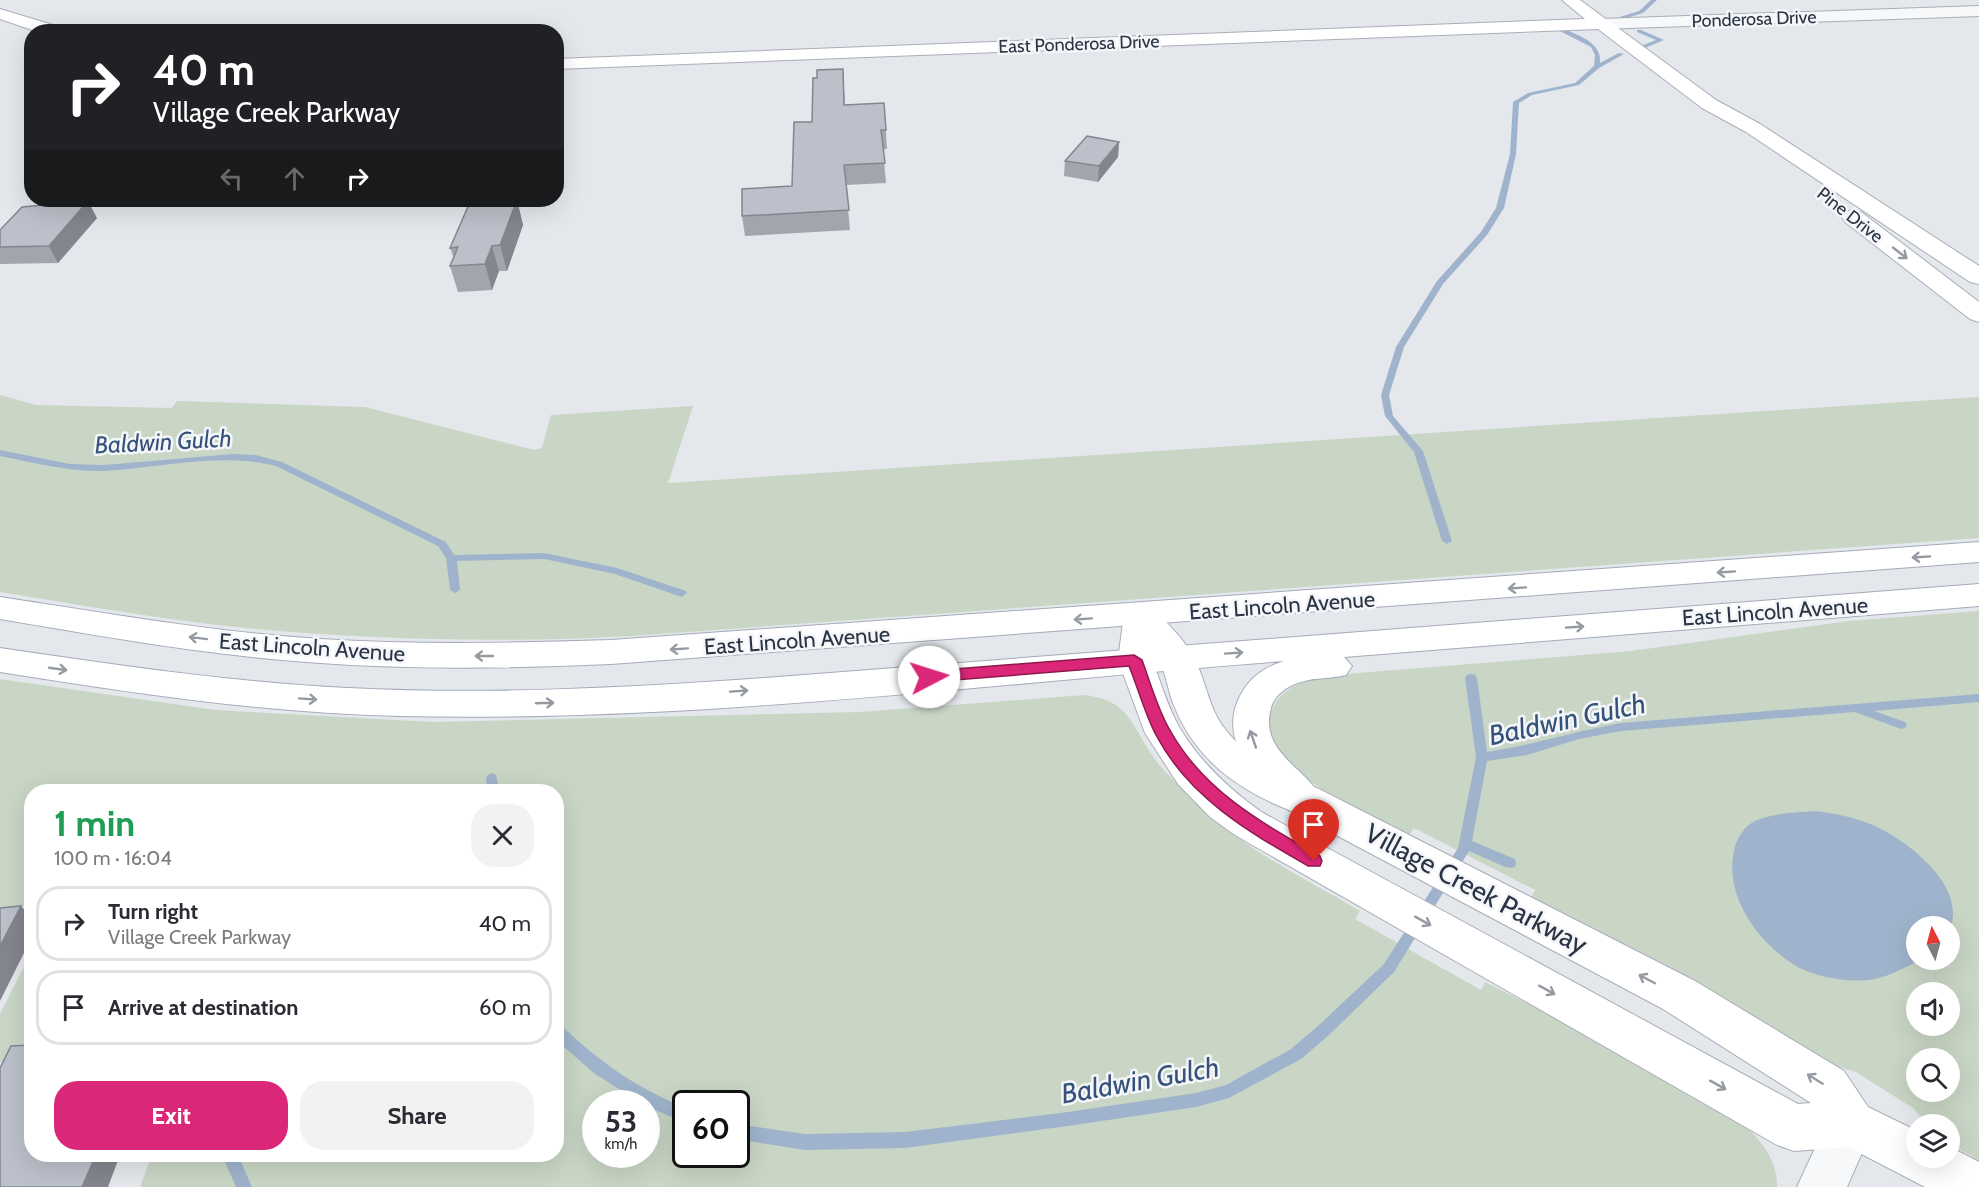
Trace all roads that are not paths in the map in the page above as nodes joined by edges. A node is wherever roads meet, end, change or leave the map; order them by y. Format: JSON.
{"nodes":[{"id":1,"x":1570,"y":0,"type":"edge"},
{"id":2,"x":1979,"y":11,"type":"edge"},
{"id":3,"x":0,"y":14,"type":"edge"},
{"id":4,"x":32,"y":24,"type":"edge"},
{"id":5,"x":1601,"y":24,"type":"junction"},
{"id":6,"x":564,"y":64,"type":"edge"},
{"id":7,"x":1722,"y":113,"type":"junction"},
{"id":8,"x":1979,"y":277,"type":"edge"},
{"id":9,"x":1979,"y":314,"type":"edge"},
{"id":10,"x":1979,"y":552,"type":"edge"},
{"id":11,"x":1979,"y":595,"type":"edge"},
{"id":12,"x":0,"y":608,"type":"edge"},
{"id":13,"x":1141,"y":615,"type":"junction"},
{"id":14,"x":1523,"y":631,"type":"junction"},
{"id":15,"x":1176,"y":658,"type":"junction"},
{"id":16,"x":0,"y":660,"type":"edge"},
{"id":17,"x":1134,"y":660,"type":"junction"},
{"id":18,"x":1303,"y":799,"type":"junction"},
{"id":19,"x":1851,"y":1123,"type":"junction"},
{"id":20,"x":1906,"y":1151,"type":"edge"},
{"id":21,"x":1939,"y":1168,"type":"edge"},
{"id":22,"x":1822,"y":1187,"type":"edge"},
{"id":23,"x":1975,"y":1187,"type":"edge"}],
"edges":[{"from":1,"to":5,"type":"main road","name":"Pine Drive"},
{"from":2,"to":5,"type":"street","name":"Ponderosa Drive"},
{"from":3,"to":4,"type":"main road"},
{"from":5,"to":6,"type":"main road","name":"East Ponderosa Drive"},
{"from":5,"to":7,"type":"main road","name":"Pine Drive"},
{"from":7,"to":8,"type":"main road","name":"Pine Drive"},
{"from":7,"to":9,"type":"main road","name":"Pine Drive","one_way":true},
{"from":10,"to":13,"type":"main road","name":"East Lincoln Avenue","one_way":true},
{"from":14,"to":11,"type":"main road","name":"East Lincoln Avenue","one_way":true},
{"from":13,"to":12,"type":"main road","name":"East Lincoln Avenue","one_way":true},
{"from":13,"to":15,"type":"main road","name":"Village Creek Parkway"},
{"from":13,"to":17,"type":"main road"},
{"from":15,"to":14,"type":"main road","name":"East Lincoln Avenue","one_way":true},
{"from":18,"to":14,"type":"main road","one_way":true},
{"from":15,"to":17,"type":"main road","name":"East Lincoln Avenue"},
{"from":15,"to":18,"type":"main road","name":"Village Creek Parkway"},
{"from":16,"to":17,"type":"main road","name":"East Lincoln Avenue","one_way":true},
{"from":17,"to":19,"type":"main road","one_way":true},
{"from":19,"to":18,"type":"main road","name":"Village Creek Parkway","one_way":true},
{"from":19,"to":20,"type":"main road","name":"Village Creek Parkway"},
{"from":19,"to":22,"type":"street"},
{"from":21,"to":23,"type":"main road","name":"Village Creek Parkway"}]}
